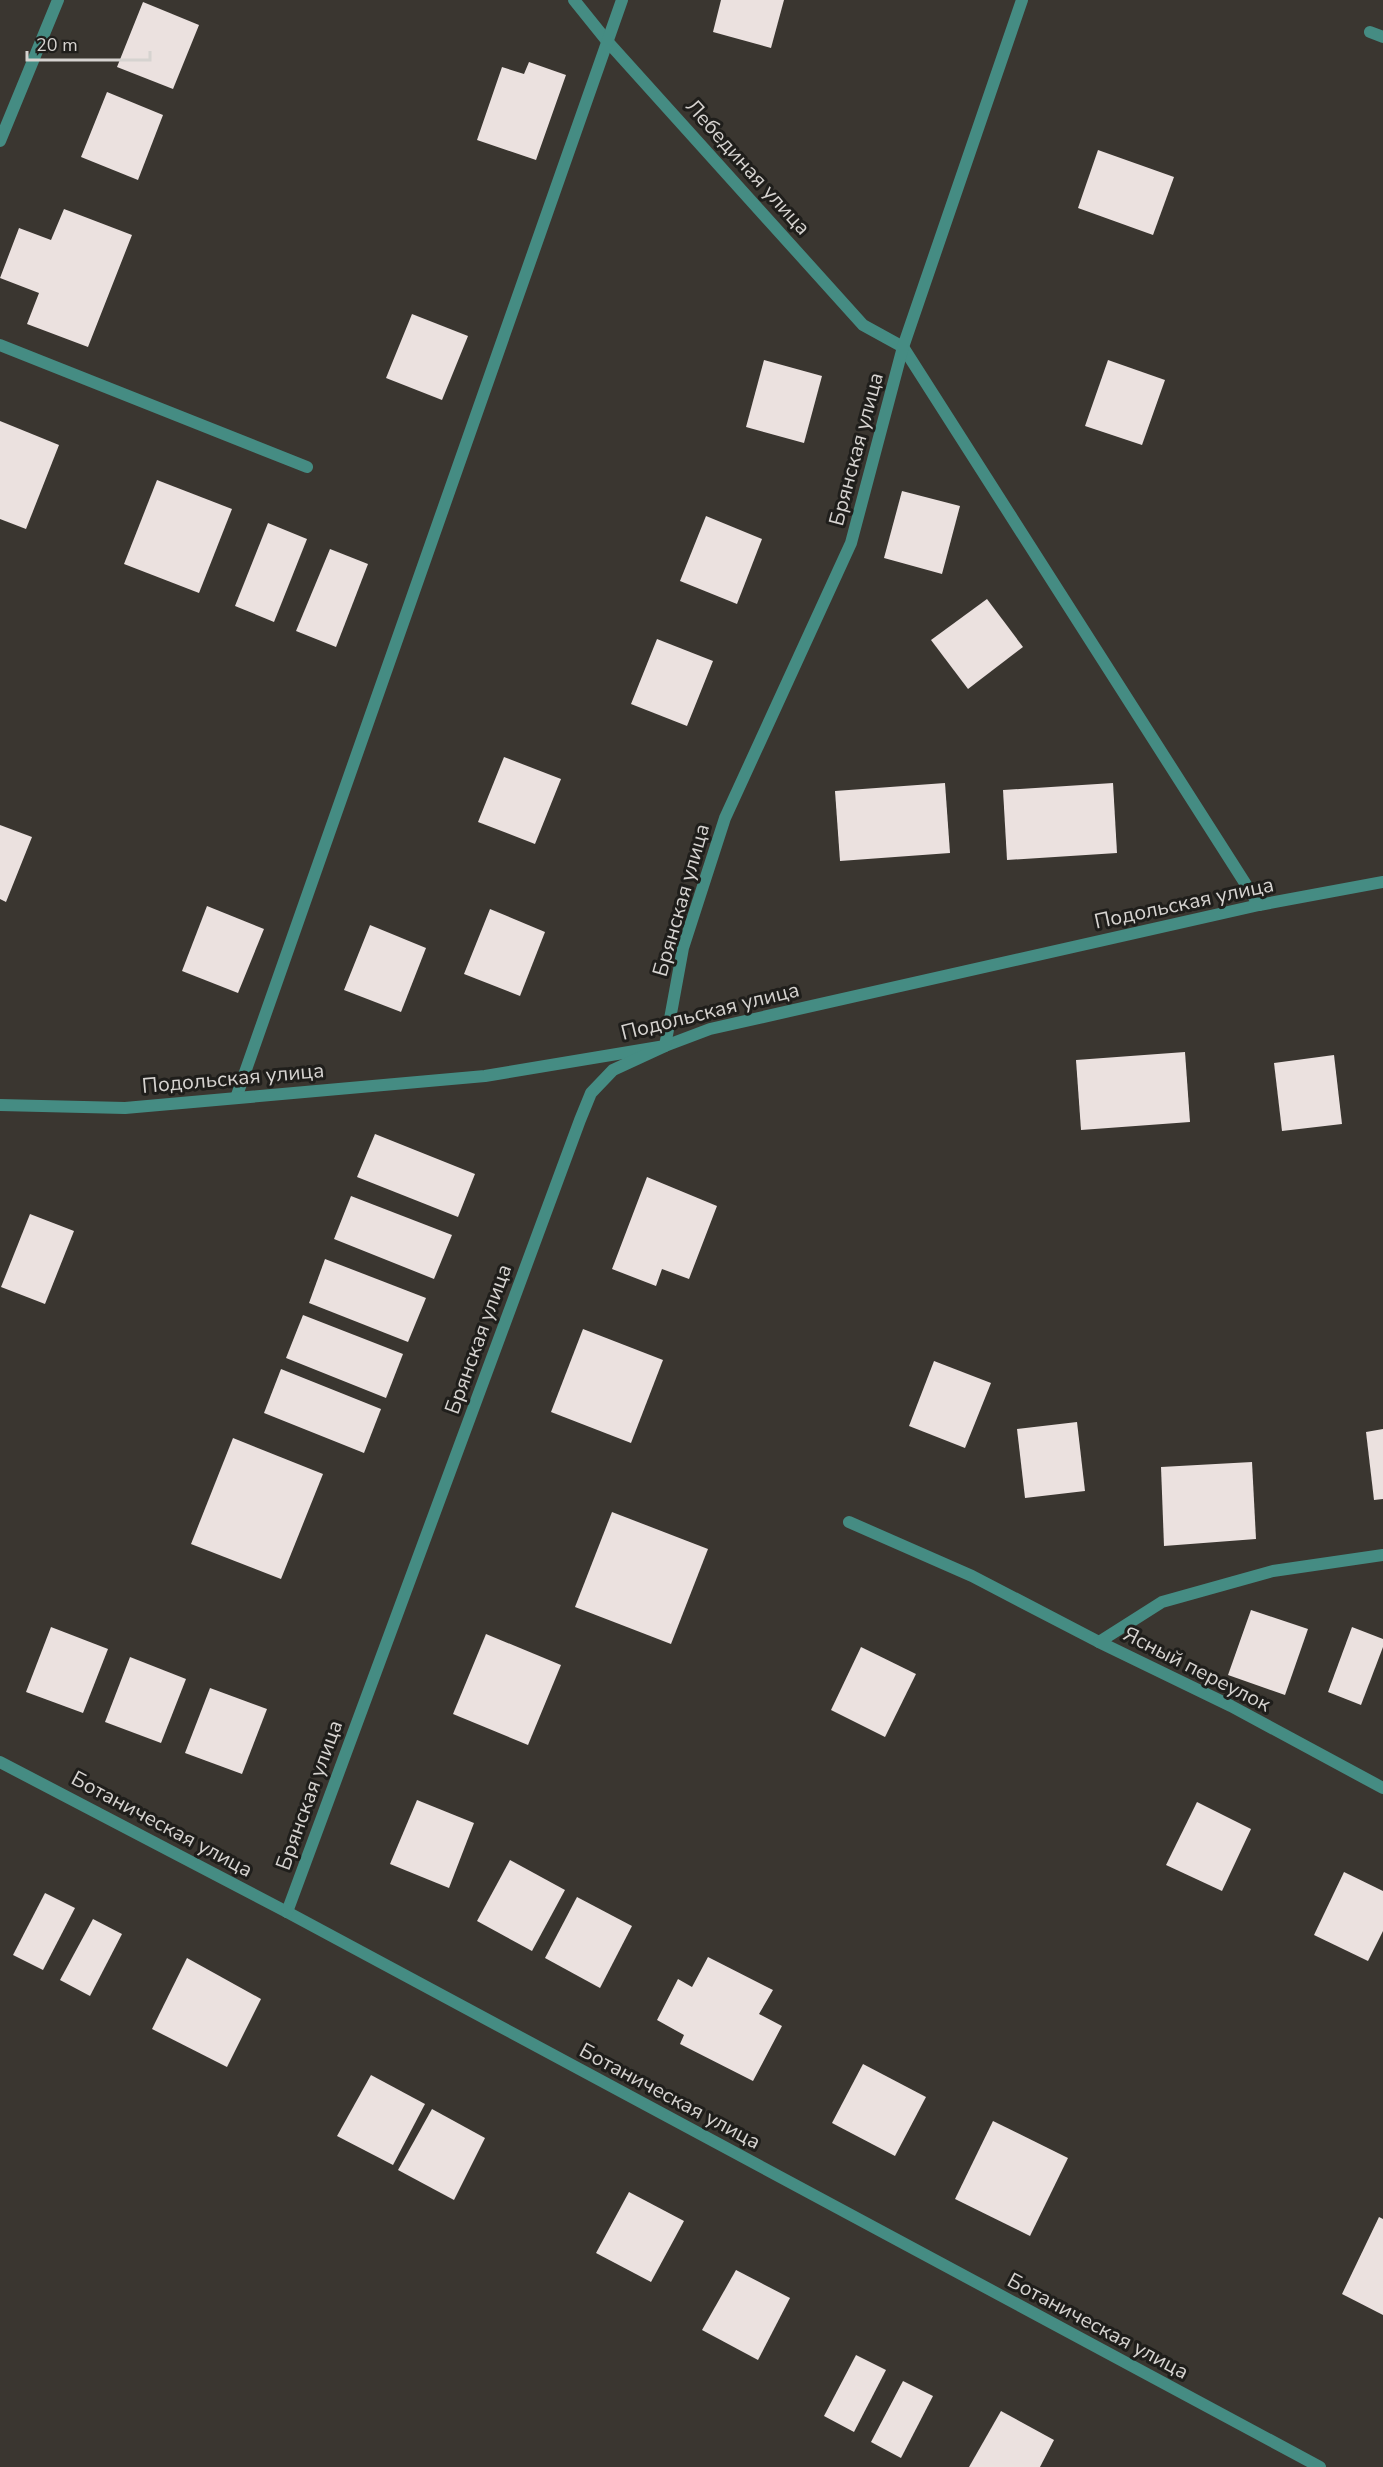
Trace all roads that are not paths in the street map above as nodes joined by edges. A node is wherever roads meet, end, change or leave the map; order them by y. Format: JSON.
{"nodes":[{"id":1,"x":58,"y":0,"type":"edge"},
{"id":2,"x":574,"y":0,"type":"edge"},
{"id":3,"x":622,"y":0,"type":"edge"},
{"id":4,"x":1022,"y":0,"type":"edge"},
{"id":5,"x":1370,"y":32,"type":"dead end"},
{"id":6,"x":1383,"y":37,"type":"edge"},
{"id":7,"x":607,"y":41,"type":"junction"},
{"id":8,"x":0,"y":141,"type":"edge"},
{"id":9,"x":0,"y":345,"type":"edge"},
{"id":10,"x":903,"y":347,"type":"junction"},
{"id":11,"x":307,"y":467,"type":"dead end"},
{"id":12,"x":1383,"y":882,"type":"edge"},
{"id":13,"x":1259,"y":905,"type":"junction"},
{"id":14,"x":665,"y":1046,"type":"junction"},
{"id":15,"x":236,"y":1098,"type":"junction"},
{"id":16,"x":0,"y":1105,"type":"edge"},
{"id":17,"x":849,"y":1522,"type":"dead end"},
{"id":18,"x":1383,"y":1555,"type":"edge"},
{"id":19,"x":1100,"y":1642,"type":"junction"},
{"id":20,"x":0,"y":1762,"type":"edge"},
{"id":21,"x":1383,"y":1788,"type":"edge"},
{"id":22,"x":287,"y":1912,"type":"junction"},
{"id":23,"x":1320,"y":2467,"type":"edge"}],
"edges":[{"from":1,"to":8,"type":"street"},
{"from":2,"to":7,"type":"street","name":"Лебединая улица"},
{"from":3,"to":7,"type":"street"},
{"from":4,"to":10,"type":"street","name":"Брянская улица"},
{"from":5,"to":6,"type":"street"},
{"from":7,"to":10,"type":"street","name":"Лебединая улица"},
{"from":7,"to":15,"type":"street"},
{"from":9,"to":11,"type":"street"},
{"from":10,"to":13,"type":"street"},
{"from":10,"to":14,"type":"street","name":"Брянская улица"},
{"from":12,"to":13,"type":"street","name":"Подольская улица"},
{"from":13,"to":14,"type":"street","name":"Подольская улица"},
{"from":14,"to":15,"type":"street","name":"Подольская улица"},
{"from":14,"to":22,"type":"street","name":"Брянская улица"},
{"from":15,"to":16,"type":"street","name":"Подольская улица"},
{"from":17,"to":19,"type":"street"},
{"from":18,"to":19,"type":"street","name":"Ясный переулок"},
{"from":19,"to":21,"type":"street","name":"Ясный переулок"},
{"from":20,"to":22,"type":"street","name":"Ботаническая улица"},
{"from":22,"to":23,"type":"street","name":"Ботаническая улица"}]}
